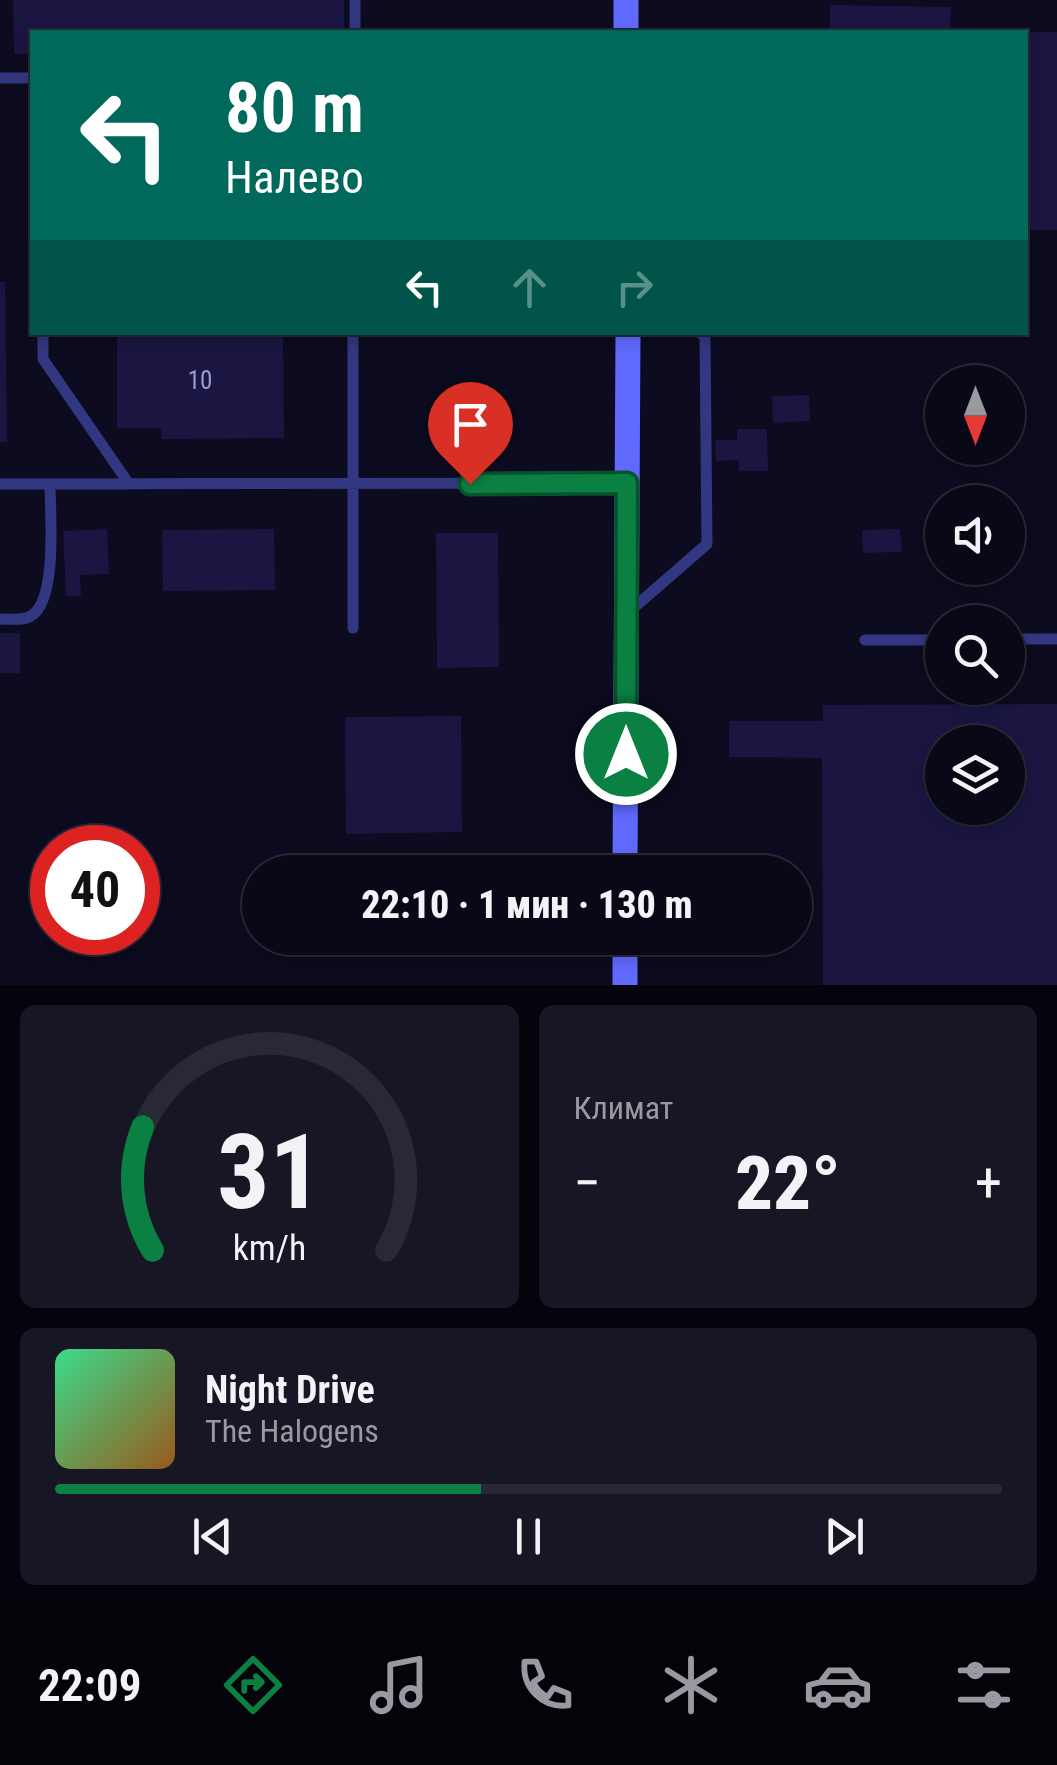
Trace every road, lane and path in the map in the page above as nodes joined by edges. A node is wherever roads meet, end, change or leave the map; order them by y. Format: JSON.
{"nodes":[{"id":1,"x":354,"y":0,"type":"edge"},
{"id":2,"x":626,"y":0,"type":"edge"},
{"id":3,"x":354,"y":30,"type":"edge"},
{"id":4,"x":626,"y":30,"type":"edge"},
{"id":5,"x":0,"y":78,"type":"edge"},
{"id":6,"x":30,"y":78,"type":"edge"},
{"id":7,"x":43,"y":335,"type":"edge"},
{"id":8,"x":354,"y":335,"type":"edge"},
{"id":9,"x":628,"y":335,"type":"edge"},
{"id":10,"x":703,"y":335,"type":"edge"},
{"id":11,"x":627,"y":483,"type":"junction"},
{"id":12,"x":0,"y":484,"type":"edge"},
{"id":13,"x":50,"y":484,"type":"junction"},
{"id":14,"x":129,"y":484,"type":"junction"},
{"id":15,"x":353,"y":484,"type":"junction"},
{"id":16,"x":626,"y":614,"type":"junction"},
{"id":17,"x":0,"y":619,"type":"edge"},
{"id":18,"x":353,"y":628,"type":"dead end"},
{"id":19,"x":1025,"y":639,"type":"edge"},
{"id":20,"x":1057,"y":639,"type":"edge"},
{"id":21,"x":864,"y":640,"type":"dead end"},
{"id":22,"x":925,"y":640,"type":"edge"},
{"id":23,"x":625,"y":855,"type":"edge"},
{"id":24,"x":625,"y":955,"type":"edge"},
{"id":25,"x":624,"y":985,"type":"edge"}],
"edges":[{"from":1,"to":3,"type":"lane"},
{"from":2,"to":4,"type":"street"},
{"from":5,"to":6,"type":"lane"},
{"from":7,"to":14,"type":"lane"},
{"from":8,"to":15,"type":"lane"},
{"from":9,"to":11,"type":"street"},
{"from":10,"to":16,"type":"lane"},
{"from":11,"to":15,"type":"lane"},
{"from":11,"to":16,"type":"street"},
{"from":12,"to":13,"type":"lane"},
{"from":13,"to":14,"type":"lane"},
{"from":13,"to":17,"type":"lane"},
{"from":14,"to":15,"type":"lane"},
{"from":15,"to":18,"type":"lane"},
{"from":16,"to":23,"type":"street"},
{"from":19,"to":20,"type":"lane"},
{"from":21,"to":22,"type":"lane"},
{"from":24,"to":25,"type":"street"}]}
